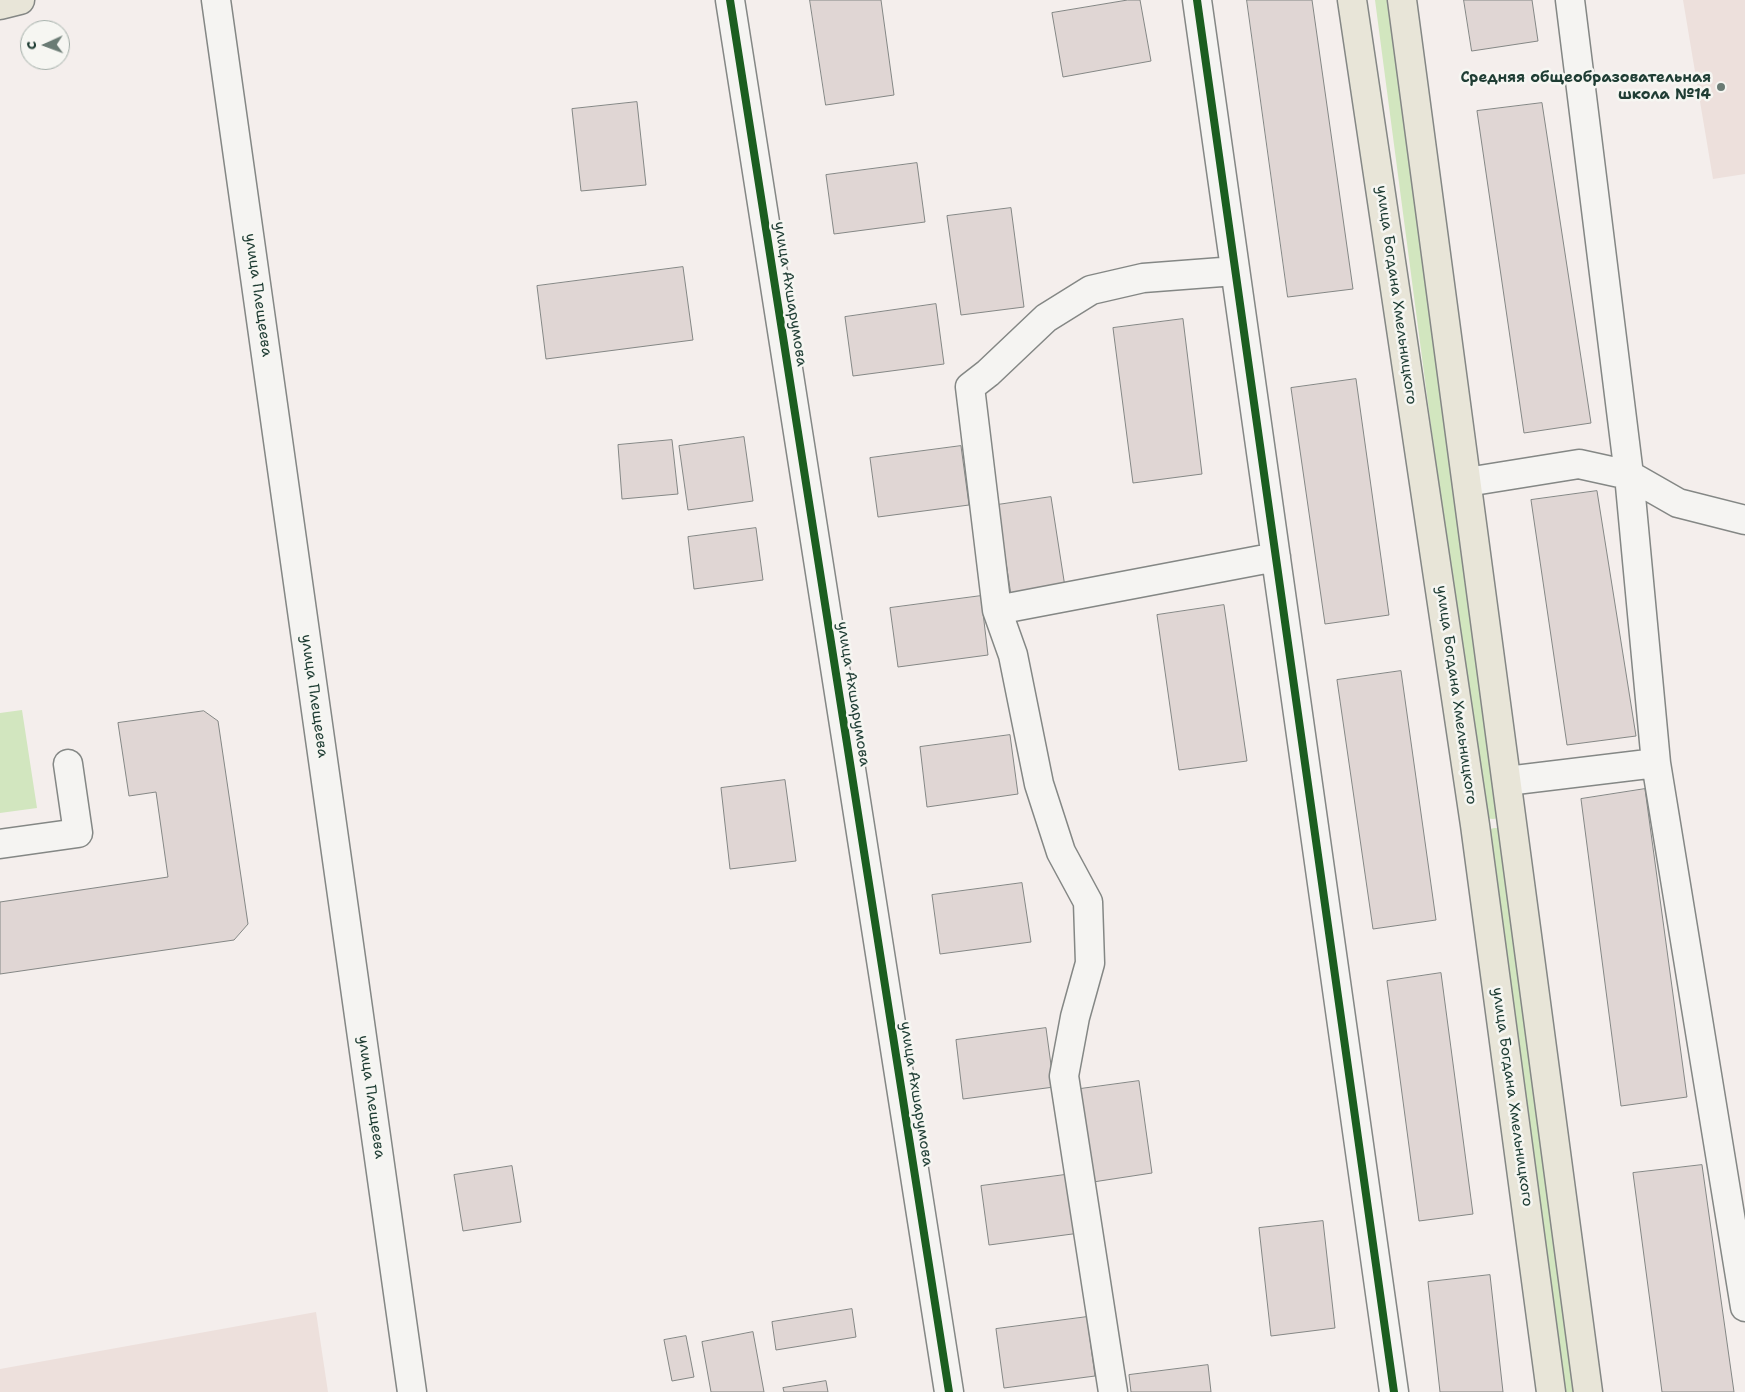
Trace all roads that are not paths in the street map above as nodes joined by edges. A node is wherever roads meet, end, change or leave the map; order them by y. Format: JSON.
{"nodes":[{"id":1,"x":20,"y":0,"type":"edge"},
{"id":2,"x":216,"y":0,"type":"edge"},
{"id":3,"x":730,"y":0,"type":"edge"},
{"id":4,"x":1197,"y":0,"type":"edge"},
{"id":5,"x":1352,"y":0,"type":"edge"},
{"id":6,"x":1402,"y":0,"type":"edge"},
{"id":7,"x":1570,"y":0,"type":"edge"},
{"id":8,"x":0,"y":5,"type":"edge"},
{"id":9,"x":1235,"y":271,"type":"junction"},
{"id":10,"x":1630,"y":475,"type":"junction"},
{"id":11,"x":1467,"y":482,"type":"junction"},
{"id":12,"x":1745,"y":520,"type":"edge"},
{"id":13,"x":1276,"y":557,"type":"junction"},
{"id":14,"x":997,"y":610,"type":"junction"},
{"id":15,"x":1656,"y":763,"type":"junction"},
{"id":16,"x":68,"y":764,"type":"dead end"},
{"id":17,"x":1507,"y":781,"type":"junction"},
{"id":18,"x":1513,"y":822,"type":"junction"},
{"id":19,"x":1476,"y":825,"type":"junction"},
{"id":20,"x":0,"y":844,"type":"edge"},
{"id":21,"x":1745,"y":1307,"type":"edge"},
{"id":22,"x":412,"y":1392,"type":"edge"},
{"id":23,"x":949,"y":1392,"type":"edge"},
{"id":24,"x":1113,"y":1392,"type":"edge"},
{"id":25,"x":1394,"y":1392,"type":"edge"},
{"id":26,"x":1551,"y":1392,"type":"edge"},
{"id":27,"x":1588,"y":1392,"type":"edge"}],
"edges":[{"from":1,"to":8,"type":"main road"},
{"from":2,"to":22,"type":"street","name":"улица Плещеева"},
{"from":3,"to":23,"type":"street","name":"улица Ахшарумова"},
{"from":4,"to":9,"type":"street"},
{"from":5,"to":19,"type":"main road","name":"улица Богдана Хмельницкого"},
{"from":6,"to":11,"type":"main road"},
{"from":7,"to":10,"type":"street"},
{"from":9,"to":13,"type":"street"},
{"from":9,"to":14,"type":"street"},
{"from":10,"to":11,"type":"street"},
{"from":10,"to":12,"type":"street"},
{"from":10,"to":15,"type":"street"},
{"from":11,"to":17,"type":"main road"},
{"from":13,"to":14,"type":"street"},
{"from":13,"to":25,"type":"street"},
{"from":14,"to":24,"type":"street"},
{"from":15,"to":17,"type":"street"},
{"from":15,"to":21,"type":"street"},
{"from":16,"to":20,"type":"street"},
{"from":17,"to":18,"type":"main road"},
{"from":18,"to":19,"type":"main road"},
{"from":18,"to":27,"type":"main road"},
{"from":19,"to":26,"type":"main road","name":"улица Богдана Хмельницкого"}]}
